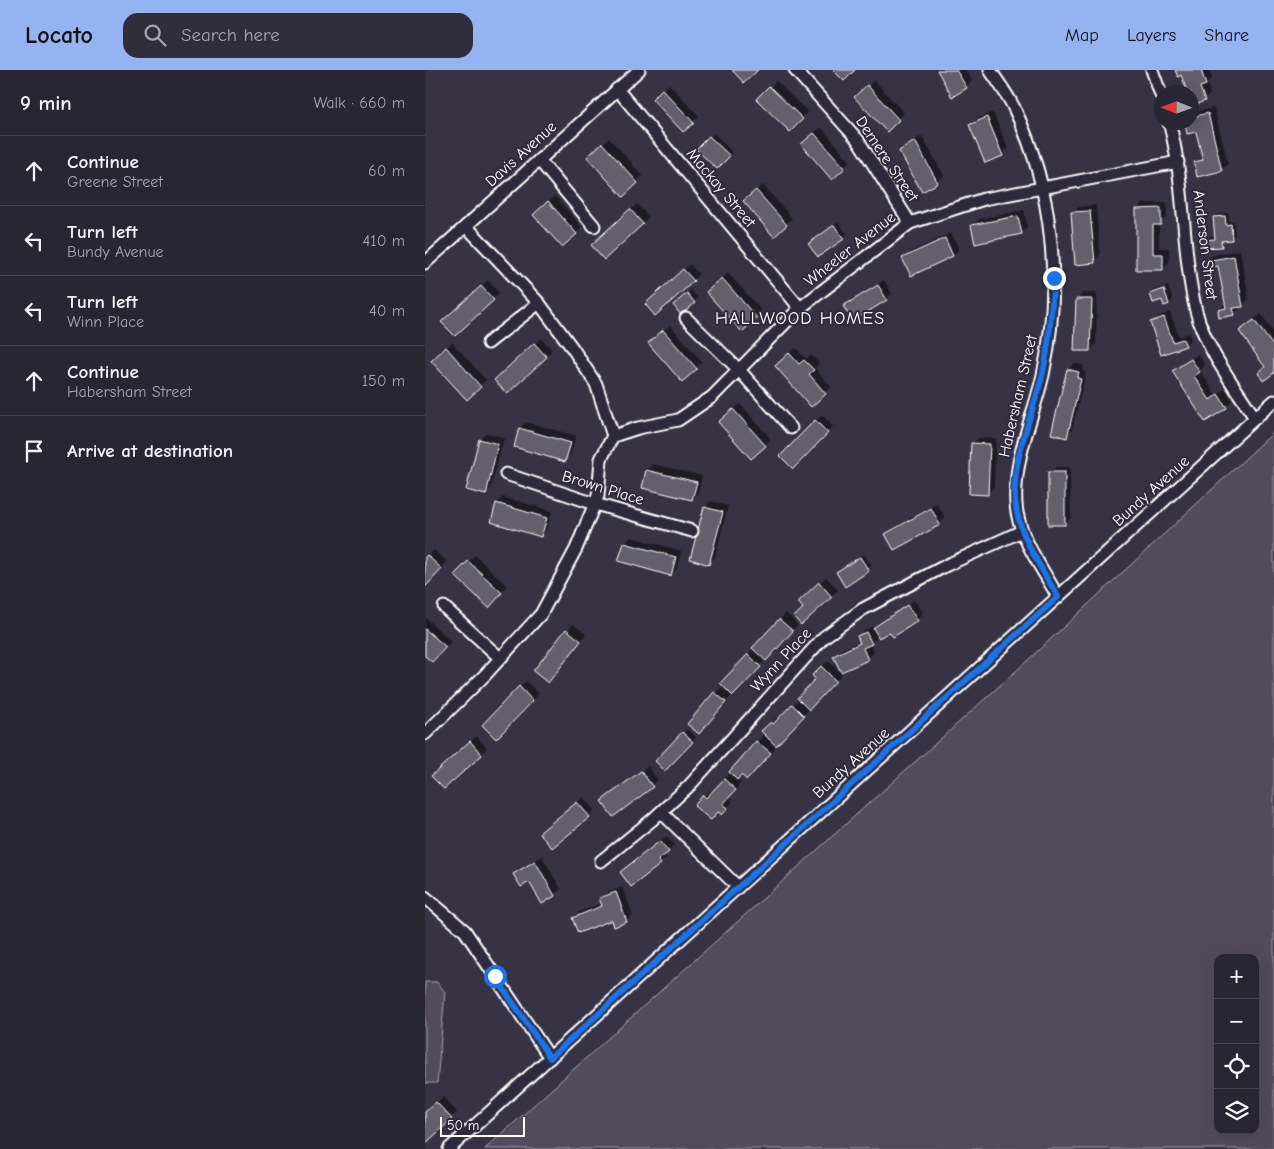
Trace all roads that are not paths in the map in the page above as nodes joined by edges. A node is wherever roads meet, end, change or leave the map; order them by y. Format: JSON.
{"nodes":[{"id":1,"x":639,"y":70,"type":"edge"},
{"id":2,"x":795,"y":70,"type":"edge"},
{"id":3,"x":990,"y":70,"type":"edge"},
{"id":4,"x":1152,"y":70,"type":"edge"},
{"id":5,"x":1157,"y":85,"type":"edge"},
{"id":6,"x":617,"y":89,"type":"junction"},
{"id":7,"x":1171,"y":130,"type":"edge"},
{"id":8,"x":539,"y":160,"type":"junction"},
{"id":9,"x":1178,"y":162,"type":"junction"},
{"id":10,"x":1041,"y":186,"type":"junction"},
{"id":11,"x":910,"y":223,"type":"junction"},
{"id":12,"x":466,"y":226,"type":"junction"},
{"id":13,"x":594,"y":226,"type":"dead end"},
{"id":14,"x":425,"y":263,"type":"edge"},
{"id":15,"x":539,"y":303,"type":"junction"},
{"id":16,"x":799,"y":308,"type":"junction"},
{"id":17,"x":686,"y":318,"type":"dead end"},
{"id":18,"x":488,"y":343,"type":"dead end"},
{"id":19,"x":739,"y":370,"type":"junction"},
{"id":20,"x":1274,"y":402,"type":"edge"},
{"id":21,"x":1255,"y":418,"type":"junction"},
{"id":22,"x":791,"y":428,"type":"dead end"},
{"id":23,"x":613,"y":436,"type":"junction"},
{"id":24,"x":506,"y":474,"type":"dead end"},
{"id":25,"x":595,"y":504,"type":"junction"},
{"id":26,"x":692,"y":531,"type":"dead end"},
{"id":27,"x":1022,"y":531,"type":"junction"},
{"id":28,"x":1058,"y":597,"type":"junction"},
{"id":29,"x":444,"y":608,"type":"dead end"},
{"id":30,"x":500,"y":658,"type":"junction"},
{"id":31,"x":425,"y":734,"type":"edge"},
{"id":32,"x":661,"y":812,"type":"junction"},
{"id":33,"x":601,"y":861,"type":"dead end"},
{"id":34,"x":738,"y":887,"type":"junction"},
{"id":35,"x":425,"y":897,"type":"edge"},
{"id":36,"x":550,"y":1058,"type":"junction"},
{"id":37,"x":449,"y":1149,"type":"edge"}],
"edges":[{"from":1,"to":6,"type":"street","name":"Davis Avenue"},
{"from":2,"to":11,"type":"street","name":"Demere Street"},
{"from":3,"to":10,"type":"street","name":"Habersham Street"},
{"from":4,"to":5,"type":"street"},
{"from":6,"to":8,"type":"street","name":"Davis Avenue"},
{"from":6,"to":16,"type":"street","name":"Mackay Street"},
{"from":7,"to":9,"type":"street","name":"Anderson Street"},
{"from":8,"to":12,"type":"street","name":"Davis Avenue"},
{"from":8,"to":13,"type":"street"},
{"from":9,"to":10,"type":"street","name":"Wheeler Avenue"},
{"from":9,"to":21,"type":"street","name":"Anderson Street"},
{"from":10,"to":11,"type":"street","name":"Wheeler Avenue"},
{"from":10,"to":27,"type":"street","name":"Habersham Street"},
{"from":11,"to":16,"type":"street","name":"Wheeler Avenue"},
{"from":12,"to":14,"type":"street","name":"Davis Avenue"},
{"from":12,"to":15,"type":"street"},
{"from":15,"to":18,"type":"street"},
{"from":15,"to":23,"type":"street"},
{"from":16,"to":19,"type":"street","name":"Wheeler Avenue"},
{"from":17,"to":19,"type":"street"},
{"from":19,"to":22,"type":"street"},
{"from":19,"to":23,"type":"street","name":"Wheeler Avenue"},
{"from":20,"to":21,"type":"street","name":"Bundy Avenue"},
{"from":21,"to":28,"type":"street","name":"Bundy Avenue"},
{"from":23,"to":25,"type":"street"},
{"from":24,"to":25,"type":"street","name":"Brown Place"},
{"from":25,"to":26,"type":"street","name":"Brown Place"},
{"from":25,"to":30,"type":"street"},
{"from":27,"to":28,"type":"street","name":"Habersham Street"},
{"from":27,"to":32,"type":"street","name":"Wynn Place"},
{"from":28,"to":34,"type":"street","name":"Bundy Avenue"},
{"from":29,"to":30,"type":"street"},
{"from":30,"to":31,"type":"street"},
{"from":32,"to":33,"type":"street","name":"Wynn Place"},
{"from":32,"to":34,"type":"street"},
{"from":34,"to":36,"type":"street","name":"Bundy Avenue"},
{"from":35,"to":36,"type":"street"},
{"from":36,"to":37,"type":"street","name":"Bundy Avenue"}]}
